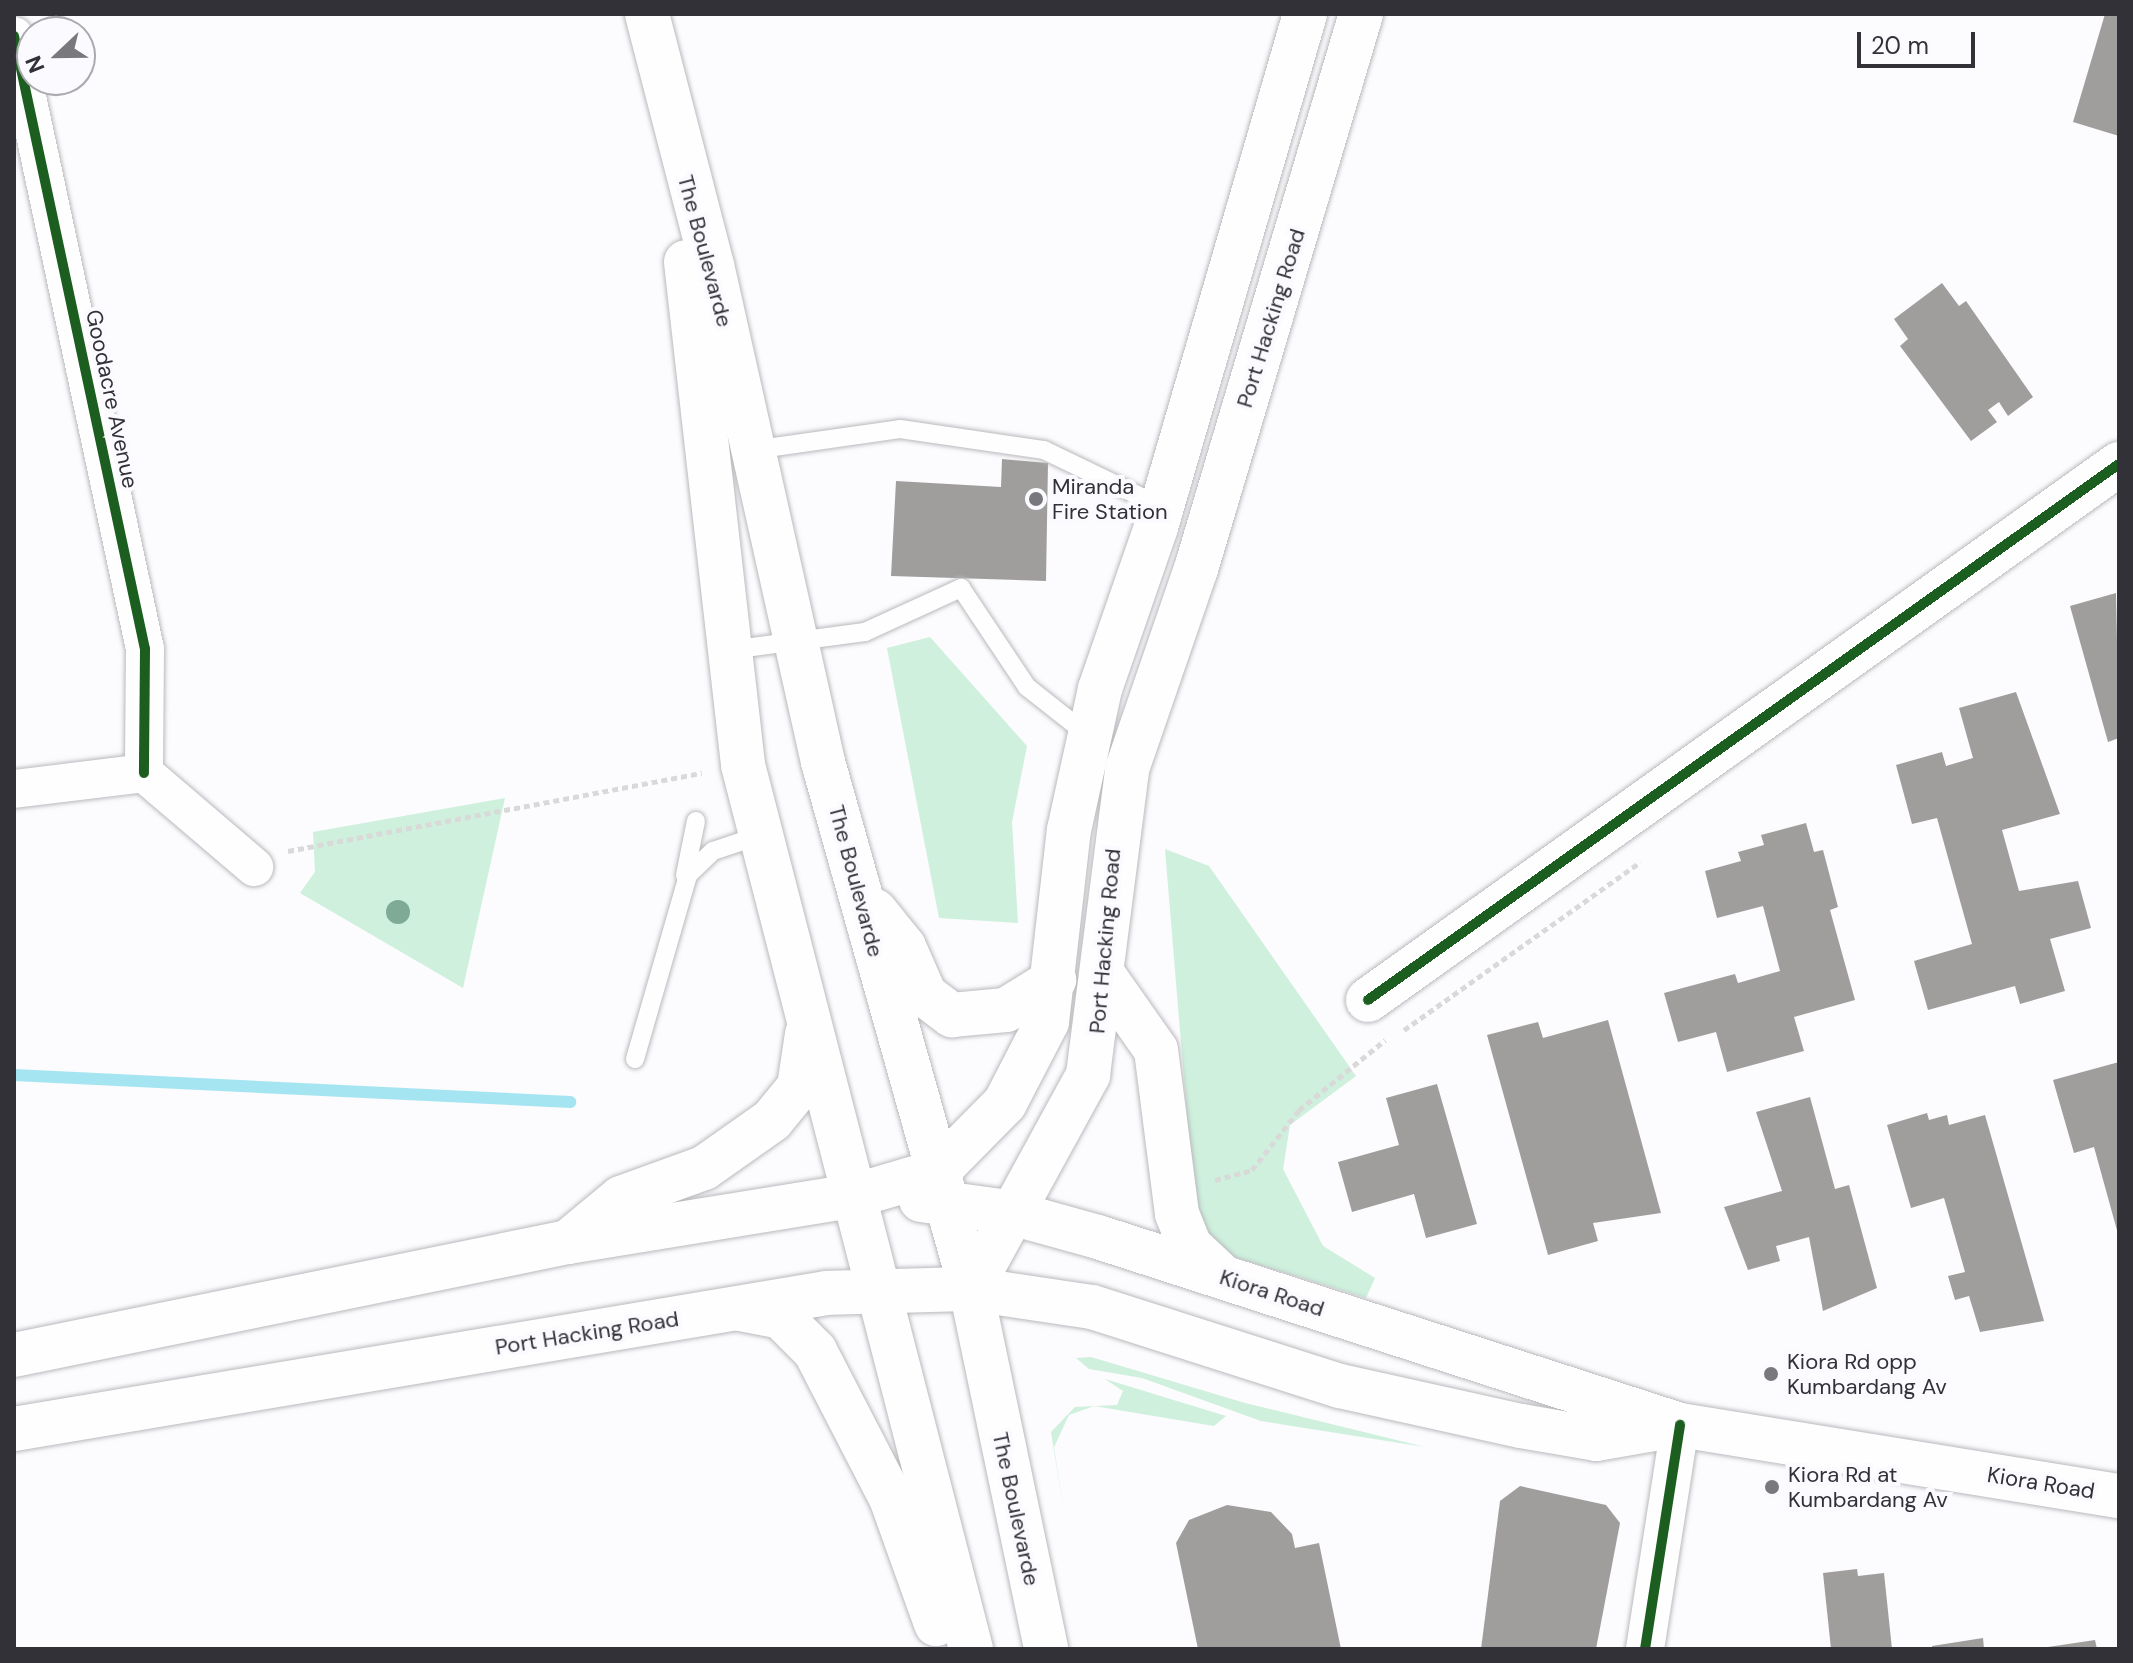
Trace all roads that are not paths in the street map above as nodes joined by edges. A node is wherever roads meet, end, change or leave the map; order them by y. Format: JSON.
{"nodes":[{"id":1,"x":647,"y":14,"type":"edge"},
{"id":2,"x":1305,"y":14,"type":"edge"},
{"id":3,"x":1361,"y":14,"type":"edge"},
{"id":4,"x":14,"y":36,"type":"edge"},
{"id":5,"x":668,"y":112,"type":"junction"},
{"id":6,"x":753,"y":450,"type":"junction"},
{"id":7,"x":2119,"y":464,"type":"edge"},
{"id":8,"x":1162,"y":507,"type":"junction"},
{"id":9,"x":795,"y":639,"type":"junction"},
{"id":10,"x":726,"y":651,"type":"junction"},
{"id":11,"x":1089,"y":736,"type":"junction"},
{"id":12,"x":144,"y":773,"type":"junction"},
{"id":13,"x":14,"y":789,"type":"edge"},
{"id":14,"x":696,"y":821,"type":"dead end"},
{"id":15,"x":758,"y":836,"type":"junction"},
{"id":16,"x":254,"y":867,"type":"road end"},
{"id":17,"x":856,"y":887,"type":"junction"},
{"id":18,"x":679,"y":901,"type":"junction"},
{"id":19,"x":1104,"y":976,"type":"junction"},
{"id":20,"x":1054,"y":980,"type":"junction"},
{"id":21,"x":1368,"y":1000,"type":"dead end"},
{"id":22,"x":804,"y":1012,"type":"junction"},
{"id":23,"x":635,"y":1059,"type":"dead end"},
{"id":24,"x":942,"y":1186,"type":"junction"},
{"id":25,"x":857,"y":1195,"type":"junction"},
{"id":26,"x":1008,"y":1212,"type":"junction"},
{"id":27,"x":568,"y":1242,"type":"junction"},
{"id":28,"x":1226,"y":1279,"type":"junction"},
{"id":29,"x":879,"y":1286,"type":"junction"},
{"id":30,"x":971,"y":1289,"type":"junction"},
{"id":31,"x":740,"y":1309,"type":"junction"},
{"id":32,"x":14,"y":1355,"type":"edge"},
{"id":33,"x":181,"y":1397,"type":"junction"},
{"id":34,"x":14,"y":1402,"type":"edge"},
{"id":35,"x":1680,"y":1425,"type":"junction"},
{"id":36,"x":14,"y":1429,"type":"edge"},
{"id":37,"x":2119,"y":1496,"type":"edge"},
{"id":38,"x":943,"y":1649,"type":"edge"},
{"id":39,"x":971,"y":1649,"type":"edge"},
{"id":40,"x":1046,"y":1649,"type":"edge"},
{"id":41,"x":1645,"y":1649,"type":"edge"}],
"edges":[{"from":1,"to":5,"type":"main road","name":"The Boulevarde"},
{"from":2,"to":8,"type":"main road","name":"Port Hacking Road"},
{"from":3,"to":19,"type":"main road","name":"Port Hacking Road"},
{"from":4,"to":12,"type":"street","name":"Goodacre Avenue"},
{"from":5,"to":6,"type":"main road","name":"The Boulevarde"},
{"from":5,"to":10,"type":"main road","name":"The Boulevarde"},
{"from":6,"to":8,"type":"lane"},
{"from":6,"to":9,"type":"main road","name":"The Boulevarde"},
{"from":7,"to":21,"type":"main road"},
{"from":8,"to":11,"type":"main road","name":"Port Hacking Road"},
{"from":9,"to":10,"type":"lane"},
{"from":9,"to":11,"type":"lane"},
{"from":9,"to":17,"type":"main road","name":"The Boulevarde"},
{"from":10,"to":15,"type":"main road","name":"The Boulevarde"},
{"from":11,"to":20,"type":"main road","name":"Port Hacking Road"},
{"from":12,"to":13,"type":"street"},
{"from":12,"to":16,"type":"street"},
{"from":14,"to":18,"type":"lane"},
{"from":15,"to":18,"type":"lane"},
{"from":15,"to":22,"type":"main road","name":"The Boulevarde"},
{"from":17,"to":20,"type":"main road"},
{"from":17,"to":24,"type":"main road","name":"The Boulevarde"},
{"from":18,"to":23,"type":"lane"},
{"from":19,"to":26,"type":"main road","name":"Port Hacking Road"},
{"from":19,"to":28,"type":"main road"},
{"from":20,"to":24,"type":"main road","name":"Port Hacking Road"},
{"from":22,"to":25,"type":"main road","name":"The Boulevarde"},
{"from":22,"to":27,"type":"main road"},
{"from":24,"to":25,"type":"main road"},
{"from":24,"to":26,"type":"main road","name":"Kiora Road"},
{"from":24,"to":30,"type":"main road","name":"The Boulevarde"},
{"from":25,"to":27,"type":"main road"},
{"from":25,"to":29,"type":"main road","name":"The Boulevarde"},
{"from":26,"to":28,"type":"main road","name":"Kiora Road"},
{"from":26,"to":30,"type":"main road","name":"Port Hacking Road"},
{"from":27,"to":32,"type":"main road"},
{"from":28,"to":35,"type":"main road","name":"Kiora Road"},
{"from":29,"to":30,"type":"main road","name":"Port Hacking Road"},
{"from":29,"to":31,"type":"main road","name":"Port Hacking Road"},
{"from":29,"to":39,"type":"main road","name":"The Boulevarde"},
{"from":30,"to":35,"type":"main road","name":"Kiora Road"},
{"from":30,"to":40,"type":"main road","name":"The Boulevarde"},
{"from":31,"to":33,"type":"main road","name":"Port Hacking Road"},
{"from":31,"to":38,"type":"main road"},
{"from":33,"to":34,"type":"main road"},
{"from":33,"to":36,"type":"main road","name":"Port Hacking Road"},
{"from":35,"to":37,"type":"main road","name":"Kiora Road"},
{"from":35,"to":41,"type":"street"}]}
